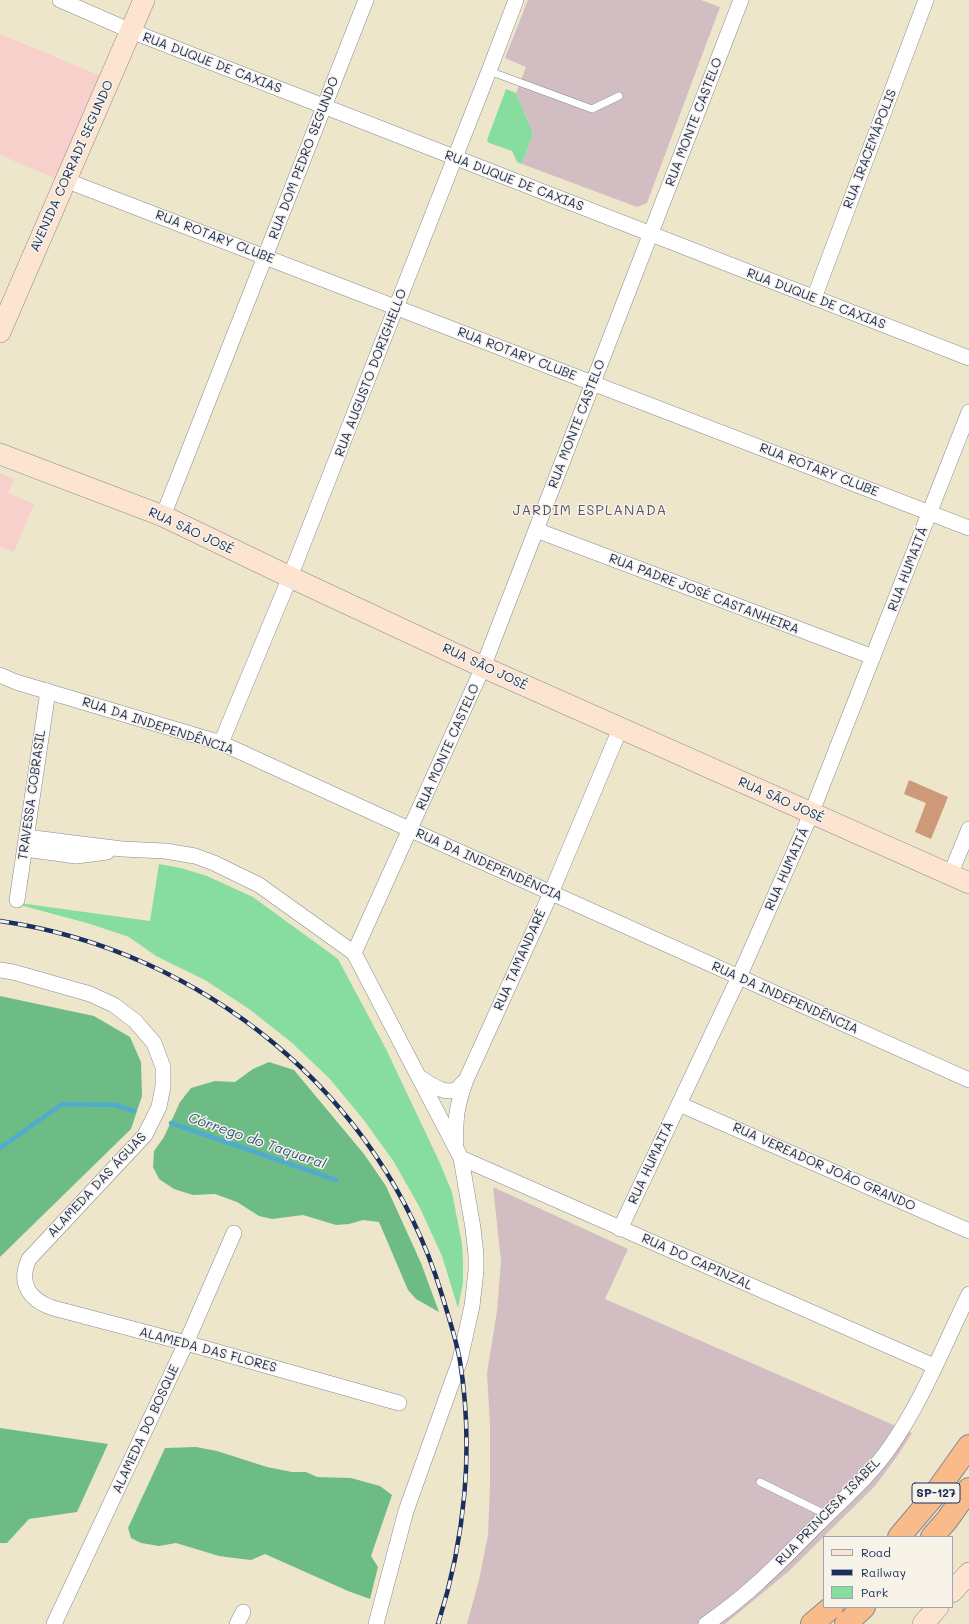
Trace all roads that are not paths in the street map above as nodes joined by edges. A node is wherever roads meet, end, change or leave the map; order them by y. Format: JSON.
{"nodes":[{"id":1,"x":60,"y":0,"type":"edge"},
{"id":2,"x":144,"y":0,"type":"edge"},
{"id":3,"x":366,"y":0,"type":"edge"},
{"id":4,"x":516,"y":0,"type":"edge"},
{"id":5,"x":741,"y":0,"type":"edge"},
{"id":6,"x":926,"y":0,"type":"edge"},
{"id":7,"x":131,"y":31,"type":"junction"},
{"id":8,"x":489,"y":71,"type":"junction"},
{"id":9,"x":619,"y":96,"type":"dead end"},
{"id":10,"x":324,"y":107,"type":"junction"},
{"id":11,"x":455,"y":158,"type":"junction"},
{"id":12,"x":65,"y":180,"type":"junction"},
{"id":13,"x":650,"y":234,"type":"junction"},
{"id":14,"x":265,"y":256,"type":"junction"},
{"id":15,"x":814,"y":298,"type":"junction"},
{"id":16,"x":396,"y":307,"type":"junction"},
{"id":17,"x":0,"y":332,"type":"edge"},
{"id":18,"x":969,"y":358,"type":"edge"},
{"id":19,"x":593,"y":383,"type":"junction"},
{"id":20,"x":969,"y":412,"type":"edge"},
{"id":21,"x":0,"y":454,"type":"edge"},
{"id":22,"x":930,"y":513,"type":"junction"},
{"id":23,"x":163,"y":516,"type":"junction"},
{"id":24,"x":969,"y":528,"type":"edge"},
{"id":25,"x":536,"y":530,"type":"junction"},
{"id":26,"x":290,"y":577,"type":"junction"},
{"id":27,"x":873,"y":657,"type":"junction"},
{"id":28,"x":483,"y":667,"type":"junction"},
{"id":29,"x":0,"y":675,"type":"edge"},
{"id":30,"x":48,"y":691,"type":"junction"},
{"id":31,"x":620,"y":729,"type":"junction"},
{"id":32,"x":220,"y":743,"type":"junction"},
{"id":33,"x":811,"y":814,"type":"junction"},
{"id":34,"x":969,"y":829,"type":"edge"},
{"id":35,"x":410,"y":830,"type":"junction"},
{"id":36,"x":26,"y":843,"type":"junction"},
{"id":37,"x":960,"y":879,"type":"edge"},
{"id":38,"x":551,"y":893,"type":"junction"},
{"id":39,"x":17,"y":900,"type":"dead end"},
{"id":40,"x":354,"y":953,"type":"junction"},
{"id":41,"x":0,"y":970,"type":"edge"},
{"id":42,"x":739,"y":977,"type":"junction"},
{"id":43,"x":419,"y":1077,"type":"junction"},
{"id":44,"x":466,"y":1080,"type":"junction"},
{"id":45,"x":969,"y":1080,"type":"edge"},
{"id":46,"x":679,"y":1104,"type":"junction"},
{"id":47,"x":459,"y":1155,"type":"junction"},
{"id":48,"x":620,"y":1228,"type":"junction"},
{"id":49,"x":969,"y":1231,"type":"edge"},
{"id":50,"x":234,"y":1233,"type":"dead end"},
{"id":51,"x":25,"y":1284,"type":"joint"},
{"id":52,"x":969,"y":1294,"type":"edge"},
{"id":53,"x":186,"y":1344,"type":"junction"},
{"id":54,"x":934,"y":1366,"type":"junction"},
{"id":55,"x":399,"y":1403,"type":"dead end"},
{"id":56,"x":969,"y":1446,"type":"edge"},
{"id":57,"x":760,"y":1482,"type":"dead end"},
{"id":58,"x":969,"y":1489,"type":"edge"},
{"id":59,"x":969,"y":1502,"type":"edge"},
{"id":60,"x":827,"y":1515,"type":"junction"},
{"id":61,"x":947,"y":1520,"type":"junction"},
{"id":62,"x":900,"y":1536,"type":"edge"},
{"id":63,"x":933,"y":1536,"type":"edge"},
{"id":64,"x":969,"y":1573,"type":"edge"},
{"id":65,"x":953,"y":1591,"type":"edge"},
{"id":66,"x":831,"y":1608,"type":"edge"},
{"id":67,"x":863,"y":1608,"type":"edge"},
{"id":68,"x":937,"y":1608,"type":"edge"},
{"id":69,"x":54,"y":1624,"type":"edge"},
{"id":70,"x":376,"y":1624,"type":"edge"},
{"id":71,"x":706,"y":1624,"type":"edge"},
{"id":72,"x":812,"y":1624,"type":"edge"},
{"id":73,"x":846,"y":1624,"type":"edge"},
{"id":74,"x":923,"y":1624,"type":"edge"}],
"edges":[{"from":1,"to":7,"type":"street","name":"RUA DUQUE DE CAXIAS"},
{"from":2,"to":7,"type":"street","name":"AVENIDA CORRADI SEGUNDO"},
{"from":3,"to":10,"type":"street","name":"RUA DOM PEDRO SEGUNDO"},
{"from":4,"to":8,"type":"street","name":"RUA AUGUSTO DORIGHELLO"},
{"from":5,"to":13,"type":"street","name":"RUA MONTE CASTELO"},
{"from":6,"to":15,"type":"street","name":"RUA IRACEMÁPOLIS"},
{"from":7,"to":10,"type":"street","name":"RUA DUQUE DE CAXIAS"},
{"from":7,"to":12,"type":"street","name":"AVENIDA CORRADI SEGUNDO"},
{"from":8,"to":9,"type":"lane"},
{"from":8,"to":11,"type":"street","name":"RUA AUGUSTO DORIGHELLO"},
{"from":10,"to":11,"type":"street","name":"RUA DUQUE DE CAXIAS"},
{"from":10,"to":14,"type":"street","name":"RUA DOM PEDRO SEGUNDO"},
{"from":11,"to":13,"type":"street","name":"RUA DUQUE DE CAXIAS"},
{"from":11,"to":16,"type":"street","name":"RUA AUGUSTO DORIGHELLO"},
{"from":12,"to":14,"type":"street","name":"RUA ROTARY CLUBE"},
{"from":12,"to":17,"type":"street","name":"AVENIDA CORRADI SEGUNDO"},
{"from":13,"to":15,"type":"street","name":"RUA DUQUE DE CAXIAS"},
{"from":13,"to":19,"type":"street","name":"RUA MONTE CASTELO"},
{"from":14,"to":16,"type":"street","name":"RUA ROTARY CLUBE"},
{"from":14,"to":23,"type":"street","name":"RUA DOM PEDRO SEGUNDO"},
{"from":15,"to":18,"type":"street","name":"RUA DUQUE DE CAXIAS"},
{"from":16,"to":19,"type":"street","name":"RUA ROTARY CLUBE"},
{"from":16,"to":26,"type":"street","name":"RUA AUGUSTO DORIGHELLO"},
{"from":19,"to":22,"type":"street","name":"RUA ROTARY CLUBE"},
{"from":19,"to":25,"type":"street","name":"RUA MONTE CASTELO"},
{"from":20,"to":22,"type":"street","name":"RUA HUMAITÁ"},
{"from":21,"to":23,"type":"street","name":"RUA SÃO JOSÉ"},
{"from":22,"to":24,"type":"street","name":"RUA ROTARY CLUBE"},
{"from":22,"to":27,"type":"street","name":"RUA HUMAITÁ"},
{"from":23,"to":26,"type":"street","name":"RUA SÃO JOSÉ"},
{"from":25,"to":27,"type":"street","name":"RUA PADRE JOSÉ CASTANHEIRA"},
{"from":25,"to":28,"type":"street","name":"RUA MONTE CASTELO"},
{"from":26,"to":28,"type":"street","name":"RUA SÃO JOSÉ"},
{"from":26,"to":32,"type":"street","name":"RUA AUGUSTO DORIGHELLO"},
{"from":27,"to":33,"type":"street","name":"RUA HUMAITÁ"},
{"from":28,"to":31,"type":"street","name":"RUA SÃO JOSÉ"},
{"from":28,"to":35,"type":"street","name":"RUA MONTE CASTELO"},
{"from":29,"to":30,"type":"street","name":"RUA DA INDEPENDÊNCIA"},
{"from":30,"to":32,"type":"street","name":"RUA DA INDEPENDÊNCIA"},
{"from":30,"to":36,"type":"street","name":"TRAVESSA COBRASIL"},
{"from":31,"to":33,"type":"street","name":"RUA SÃO JOSÉ"},
{"from":31,"to":38,"type":"street","name":"RUA TAMANDARÉ"},
{"from":32,"to":35,"type":"street","name":"RUA DA INDEPENDÊNCIA"},
{"from":33,"to":37,"type":"street","name":"RUA SÃO JOSÉ"},
{"from":33,"to":42,"type":"street","name":"RUA HUMAITÁ"},
{"from":34,"to":37,"type":"street"},
{"from":35,"to":38,"type":"street","name":"RUA DA INDEPENDÊNCIA"},
{"from":35,"to":40,"type":"street","name":"RUA MONTE CASTELO"},
{"from":36,"to":39,"type":"street","name":"TRAVESSA COBRASIL"},
{"from":36,"to":40,"type":"street"},
{"from":38,"to":42,"type":"street","name":"RUA DA INDEPENDÊNCIA"},
{"from":38,"to":44,"type":"street","name":"RUA TAMANDARÉ"},
{"from":40,"to":43,"type":"street"},
{"from":41,"to":51,"type":"street","name":"ALAMEDA DAS ÁGUAS"},
{"from":42,"to":45,"type":"street","name":"RUA DA INDEPENDÊNCIA"},
{"from":42,"to":46,"type":"street","name":"RUA HUMAITÁ"},
{"from":43,"to":44,"type":"street"},
{"from":43,"to":47,"type":"street"},
{"from":44,"to":47,"type":"street","name":"RUA TAMANDARÉ"},
{"from":46,"to":48,"type":"street","name":"RUA HUMAITÁ"},
{"from":46,"to":49,"type":"street","name":"RUA VEREADOR JOÃO GRANDO"},
{"from":47,"to":48,"type":"street","name":"RUA DO CAPINZAL"},
{"from":47,"to":70,"type":"street"},
{"from":48,"to":54,"type":"street","name":"RUA DO CAPINZAL"},
{"from":50,"to":53,"type":"street","name":"ALAMEDA DO BOSQUE"},
{"from":51,"to":53,"type":"street","name":"ALAMEDA DAS FLORES"},
{"from":52,"to":54,"type":"street","name":"RUA PRINCESA ISABEL"},
{"from":53,"to":55,"type":"street","name":"ALAMEDA DAS FLORES"},
{"from":53,"to":69,"type":"street","name":"ALAMEDA DO BOSQUE"},
{"from":54,"to":60,"type":"street","name":"RUA PRINCESA ISABEL"},
{"from":56,"to":62,"type":"highway","number":"SP-127"},
{"from":57,"to":60,"type":"lane"},
{"from":58,"to":61,"type":"highway","number":"SP-127"},
{"from":59,"to":61,"type":"highway"},
{"from":60,"to":71,"type":"street","name":"RUA PRINCESA ISABEL"},
{"from":61,"to":63,"type":"highway","number":"SP-127"},
{"from":64,"to":65,"type":"street"},
{"from":66,"to":72,"type":"highway"},
{"from":67,"to":73,"type":"highway"},
{"from":68,"to":74,"type":"street"}]}
